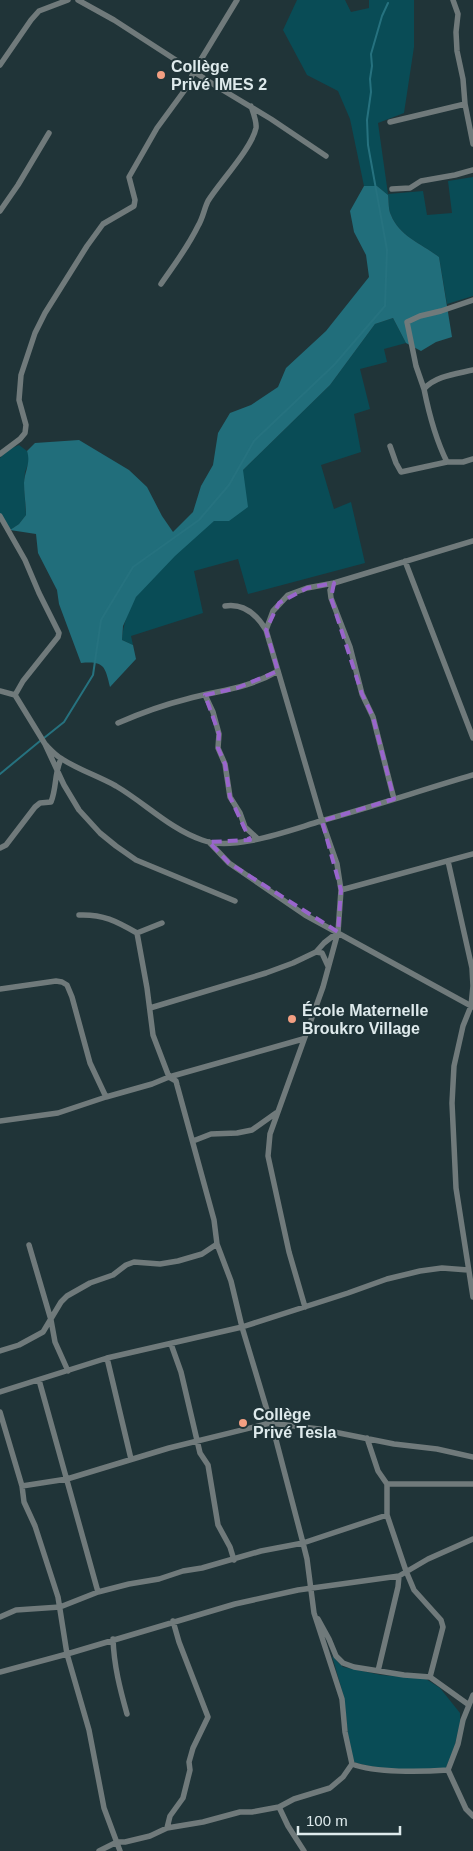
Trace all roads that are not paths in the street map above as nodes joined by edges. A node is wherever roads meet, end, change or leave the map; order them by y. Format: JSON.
{"nodes":[{"id":1,"x":68,"y":0,"type":"edge"},
{"id":2,"x":78,"y":0,"type":"edge"},
{"id":3,"x":237,"y":0,"type":"edge"},
{"id":4,"x":453,"y":0,"type":"edge"},
{"id":5,"x":0,"y":65,"type":"edge"},
{"id":6,"x":194,"y":71,"type":"junction"},
{"id":7,"x":465,"y":104,"type":"junction"},
{"id":8,"x":251,"y":106,"type":"junction"},
{"id":9,"x":390,"y":122,"type":"dead end"},
{"id":10,"x":49,"y":133,"type":"dead end"},
{"id":11,"x":473,"y":144,"type":"edge"},
{"id":12,"x":326,"y":156,"type":"dead end"},
{"id":13,"x":473,"y":170,"type":"edge"},
{"id":14,"x":392,"y":189,"type":"dead end"},
{"id":15,"x":0,"y":211,"type":"edge"},
{"id":16,"x":161,"y":284,"type":"dead end"},
{"id":17,"x":473,"y":300,"type":"edge"},
{"id":18,"x":473,"y":370,"type":"edge"},
{"id":19,"x":424,"y":389,"type":"junction"},
{"id":20,"x":390,"y":446,"type":"dead end"},
{"id":21,"x":0,"y":454,"type":"edge"},
{"id":22,"x":473,"y":459,"type":"edge"},
{"id":23,"x":447,"y":462,"type":"junction"},
{"id":24,"x":0,"y":516,"type":"edge"},
{"id":25,"x":473,"y":540,"type":"edge"},
{"id":26,"x":405,"y":561,"type":"junction"},
{"id":27,"x":334,"y":583,"type":"junction"},
{"id":28,"x":225,"y":606,"type":"dead end"},
{"id":29,"x":266,"y":630,"type":"junction"},
{"id":30,"x":278,"y":671,"type":"junction"},
{"id":31,"x":0,"y":691,"type":"edge"},
{"id":32,"x":15,"y":695,"type":"junction"},
{"id":33,"x":205,"y":695,"type":"junction"},
{"id":34,"x":118,"y":722,"type":"dead end"},
{"id":35,"x":473,"y":738,"type":"edge"},
{"id":36,"x":45,"y":744,"type":"junction"},
{"id":37,"x":61,"y":758,"type":"junction"},
{"id":38,"x":56,"y":770,"type":"junction"},
{"id":39,"x":473,"y":775,"type":"edge"},
{"id":40,"x":394,"y":799,"type":"junction"},
{"id":41,"x":322,"y":821,"type":"junction"},
{"id":42,"x":258,"y":839,"type":"junction"},
{"id":43,"x":209,"y":842,"type":"junction"},
{"id":44,"x":0,"y":848,"type":"edge"},
{"id":45,"x":473,"y":854,"type":"edge"},
{"id":46,"x":448,"y":861,"type":"junction"},
{"id":47,"x":341,"y":890,"type":"junction"},
{"id":48,"x":235,"y":901,"type":"dead end"},
{"id":49,"x":79,"y":915,"type":"dead end"},
{"id":50,"x":162,"y":923,"type":"dead end"},
{"id":51,"x":338,"y":932,"type":"junction"},
{"id":52,"x":137,"y":933,"type":"junction"},
{"id":53,"x":316,"y":952,"type":"junction"},
{"id":54,"x":329,"y":967,"type":"junction"},
{"id":55,"x":0,"y":989,"type":"edge"},
{"id":56,"x":472,"y":1007,"type":"edge"},
{"id":57,"x":150,"y":1008,"type":"junction"},
{"id":58,"x":303,"y":1039,"type":"junction"},
{"id":59,"x":169,"y":1076,"type":"junction"},
{"id":60,"x":106,"y":1097,"type":"junction"},
{"id":61,"x":276,"y":1114,"type":"junction"},
{"id":62,"x":0,"y":1121,"type":"edge"},
{"id":63,"x":193,"y":1141,"type":"junction"},
{"id":64,"x":29,"y":1244,"type":"dead end"},
{"id":65,"x":216,"y":1244,"type":"junction"},
{"id":66,"x":468,"y":1270,"type":"junction"},
{"id":67,"x":473,"y":1297,"type":"edge"},
{"id":68,"x":304,"y":1307,"type":"junction"},
{"id":69,"x":50,"y":1320,"type":"junction"},
{"id":70,"x":242,"y":1327,"type":"junction"},
{"id":71,"x":171,"y":1344,"type":"junction"},
{"id":72,"x":0,"y":1350,"type":"edge"},
{"id":73,"x":107,"y":1358,"type":"junction"},
{"id":74,"x":68,"y":1371,"type":"junction"},
{"id":75,"x":39,"y":1380,"type":"junction"},
{"id":76,"x":0,"y":1392,"type":"edge"},
{"id":77,"x":0,"y":1412,"type":"edge"},
{"id":78,"x":270,"y":1423,"type":"junction"},
{"id":79,"x":366,"y":1438,"type":"junction"},
{"id":80,"x":198,"y":1441,"type":"junction"},
{"id":81,"x":473,"y":1457,"type":"edge"},
{"id":82,"x":131,"y":1459,"type":"junction"},
{"id":83,"x":67,"y":1478,"type":"junction"},
{"id":84,"x":387,"y":1484,"type":"junction"},
{"id":85,"x":473,"y":1484,"type":"edge"},
{"id":86,"x":22,"y":1486,"type":"junction"},
{"id":87,"x":387,"y":1516,"type":"junction"},
{"id":88,"x":473,"y":1539,"type":"edge"},
{"id":89,"x":303,"y":1543,"type":"junction"},
{"id":90,"x":234,"y":1560,"type":"junction"},
{"id":91,"x":406,"y":1571,"type":"junction"},
{"id":92,"x":399,"y":1576,"type":"junction"},
{"id":93,"x":311,"y":1588,"type":"junction"},
{"id":94,"x":98,"y":1592,"type":"junction"},
{"id":95,"x":60,"y":1608,"type":"junction"},
{"id":96,"x":314,"y":1613,"type":"junction"},
{"id":97,"x":0,"y":1617,"type":"edge"},
{"id":98,"x":173,"y":1621,"type":"junction"},
{"id":99,"x":113,"y":1639,"type":"junction"},
{"id":100,"x":67,"y":1654,"type":"junction"},
{"id":101,"x":378,"y":1671,"type":"junction"},
{"id":102,"x":0,"y":1672,"type":"edge"},
{"id":103,"x":430,"y":1677,"type":"junction"},
{"id":104,"x":473,"y":1695,"type":"edge"},
{"id":105,"x":469,"y":1705,"type":"junction"},
{"id":106,"x":127,"y":1714,"type":"dead end"},
{"id":107,"x":352,"y":1764,"type":"junction"},
{"id":108,"x":448,"y":1770,"type":"junction"},
{"id":109,"x":279,"y":1807,"type":"junction"},
{"id":110,"x":473,"y":1816,"type":"edge"},
{"id":111,"x":167,"y":1828,"type":"junction"},
{"id":112,"x":117,"y":1842,"type":"junction"},
{"id":113,"x":99,"y":1851,"type":"edge"},
{"id":114,"x":120,"y":1851,"type":"edge"},
{"id":115,"x":304,"y":1851,"type":"edge"}],
"edges":[{"from":1,"to":5,"type":"street"},
{"from":2,"to":6,"type":"street"},
{"from":3,"to":6,"type":"street"},
{"from":4,"to":7,"type":"street"},
{"from":6,"to":8,"type":"street"},
{"from":6,"to":21,"type":"street"},
{"from":7,"to":9,"type":"street"},
{"from":7,"to":11,"type":"street"},
{"from":8,"to":12,"type":"street"},
{"from":8,"to":16,"type":"street"},
{"from":10,"to":15,"type":"street"},
{"from":13,"to":14,"type":"street"},
{"from":17,"to":19,"type":"street"},
{"from":18,"to":19,"type":"street"},
{"from":19,"to":23,"type":"street"},
{"from":20,"to":23,"type":"street"},
{"from":22,"to":23,"type":"street"},
{"from":24,"to":32,"type":"street"},
{"from":25,"to":26,"type":"street"},
{"from":26,"to":27,"type":"street"},
{"from":26,"to":35,"type":"street"},
{"from":27,"to":29,"type":"street"},
{"from":27,"to":40,"type":"street"},
{"from":28,"to":29,"type":"street"},
{"from":29,"to":30,"type":"street"},
{"from":30,"to":33,"type":"street"},
{"from":30,"to":41,"type":"street"},
{"from":31,"to":32,"type":"street"},
{"from":32,"to":36,"type":"street"},
{"from":33,"to":34,"type":"street"},
{"from":33,"to":42,"type":"street"},
{"from":36,"to":37,"type":"street"},
{"from":36,"to":38,"type":"street"},
{"from":37,"to":38,"type":"street"},
{"from":37,"to":43,"type":"street"},
{"from":38,"to":44,"type":"street"},
{"from":38,"to":48,"type":"street"},
{"from":39,"to":40,"type":"street"},
{"from":40,"to":41,"type":"street"},
{"from":41,"to":42,"type":"street"},
{"from":41,"to":47,"type":"street"},
{"from":42,"to":43,"type":"street"},
{"from":43,"to":51,"type":"street"},
{"from":45,"to":46,"type":"street"},
{"from":46,"to":47,"type":"street"},
{"from":46,"to":56,"type":"street"},
{"from":47,"to":51,"type":"street"},
{"from":49,"to":52,"type":"street"},
{"from":50,"to":52,"type":"street"},
{"from":51,"to":53,"type":"street"},
{"from":51,"to":54,"type":"street"},
{"from":51,"to":56,"type":"street"},
{"from":52,"to":57,"type":"street"},
{"from":53,"to":54,"type":"street"},
{"from":53,"to":57,"type":"street"},
{"from":54,"to":58,"type":"street"},
{"from":55,"to":60,"type":"street"},
{"from":56,"to":66,"type":"street"},
{"from":57,"to":59,"type":"street"},
{"from":58,"to":59,"type":"street"},
{"from":58,"to":61,"type":"street"},
{"from":59,"to":60,"type":"street"},
{"from":59,"to":63,"type":"street"},
{"from":60,"to":62,"type":"street"},
{"from":61,"to":63,"type":"street"},
{"from":61,"to":68,"type":"street"},
{"from":63,"to":65,"type":"street"},
{"from":64,"to":69,"type":"street"},
{"from":65,"to":69,"type":"street"},
{"from":65,"to":70,"type":"street"},
{"from":66,"to":67,"type":"street"},
{"from":66,"to":68,"type":"street"},
{"from":68,"to":70,"type":"street"},
{"from":69,"to":72,"type":"street"},
{"from":69,"to":74,"type":"street"},
{"from":70,"to":71,"type":"street"},
{"from":70,"to":78,"type":"street"},
{"from":71,"to":73,"type":"street"},
{"from":71,"to":80,"type":"street"},
{"from":73,"to":74,"type":"street"},
{"from":73,"to":82,"type":"street"},
{"from":74,"to":75,"type":"street"},
{"from":75,"to":76,"type":"street"},
{"from":75,"to":83,"type":"street"},
{"from":77,"to":86,"type":"street"},
{"from":78,"to":79,"type":"street"},
{"from":78,"to":80,"type":"street"},
{"from":78,"to":89,"type":"street"},
{"from":79,"to":81,"type":"street"},
{"from":79,"to":84,"type":"street"},
{"from":80,"to":82,"type":"street"},
{"from":80,"to":90,"type":"street"},
{"from":82,"to":83,"type":"street"},
{"from":83,"to":86,"type":"street"},
{"from":83,"to":94,"type":"street"},
{"from":84,"to":85,"type":"street"},
{"from":84,"to":87,"type":"street"},
{"from":86,"to":95,"type":"street"},
{"from":87,"to":89,"type":"street"},
{"from":87,"to":91,"type":"street"},
{"from":88,"to":91,"type":"street"},
{"from":89,"to":90,"type":"street"},
{"from":89,"to":93,"type":"street"},
{"from":90,"to":94,"type":"street"},
{"from":91,"to":92,"type":"street"},
{"from":91,"to":103,"type":"street"},
{"from":92,"to":93,"type":"street"},
{"from":92,"to":101,"type":"street"},
{"from":93,"to":96,"type":"street"},
{"from":93,"to":98,"type":"street"},
{"from":94,"to":95,"type":"street"},
{"from":95,"to":97,"type":"street"},
{"from":95,"to":100,"type":"street"},
{"from":96,"to":101,"type":"street"},
{"from":96,"to":107,"type":"street"},
{"from":98,"to":99,"type":"street"},
{"from":98,"to":111,"type":"street"},
{"from":99,"to":100,"type":"street"},
{"from":99,"to":106,"type":"street"},
{"from":100,"to":102,"type":"street"},
{"from":100,"to":112,"type":"street"},
{"from":101,"to":103,"type":"street"},
{"from":103,"to":105,"type":"street"},
{"from":104,"to":105,"type":"street"},
{"from":105,"to":108,"type":"street"},
{"from":107,"to":108,"type":"street"},
{"from":107,"to":109,"type":"street"},
{"from":108,"to":110,"type":"street"},
{"from":109,"to":111,"type":"street"},
{"from":109,"to":115,"type":"street"},
{"from":111,"to":112,"type":"street"},
{"from":112,"to":113,"type":"street"},
{"from":112,"to":114,"type":"street"}]}
